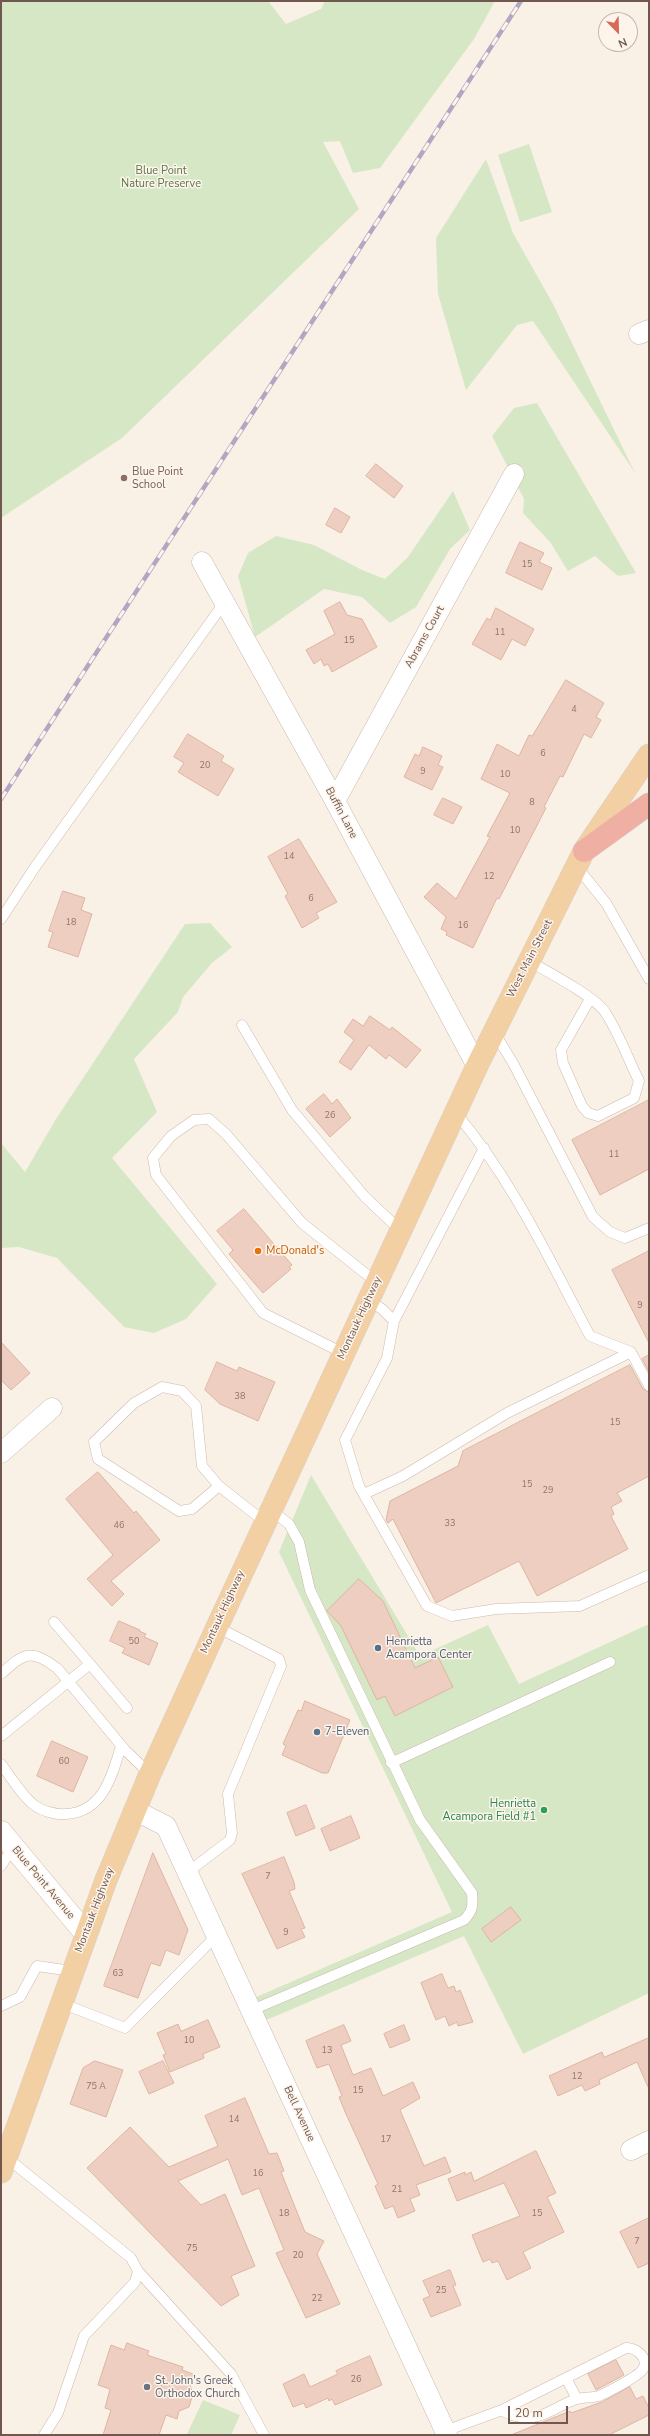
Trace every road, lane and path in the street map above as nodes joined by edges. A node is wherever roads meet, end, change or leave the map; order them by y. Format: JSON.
{"nodes":[{"id":1,"x":514,"y":474,"type":"dead end"},
{"id":2,"x":202,"y":562,"type":"dead end"},
{"id":3,"x":224,"y":603,"type":"junction"},
{"id":4,"x":649,"y":755,"type":"edge"},
{"id":5,"x":335,"y":801,"type":"junction"},
{"id":6,"x":649,"y":804,"type":"edge"},
{"id":7,"x":580,"y":859,"type":"junction"},
{"id":8,"x":1,"y":919,"type":"edge"},
{"id":9,"x":529,"y":961,"type":"junction"},
{"id":10,"x":649,"y":979,"type":"edge"},
{"id":11,"x":590,"y":1000,"type":"junction"},
{"id":12,"x":242,"y":1025,"type":"dead end"},
{"id":13,"x":494,"y":1032,"type":"junction"},
{"id":14,"x":477,"y":1066,"type":"junction"},
{"id":15,"x":455,"y":1112,"type":"junction"},
{"id":16,"x":484,"y":1148,"type":"junction"},
{"id":17,"x":649,"y":1228,"type":"edge"},
{"id":18,"x":400,"y":1230,"type":"junction"},
{"id":19,"x":372,"y":1291,"type":"junction"},
{"id":20,"x":394,"y":1320,"type":"junction"},
{"id":21,"x":631,"y":1352,"type":"junction"},
{"id":22,"x":343,"y":1353,"type":"junction"},
{"id":23,"x":649,"y":1386,"type":"edge"},
{"id":24,"x":52,"y":1408,"type":"dead end"},
{"id":25,"x":1,"y":1453,"type":"edge"},
{"id":26,"x":219,"y":1486,"type":"junction"},
{"id":27,"x":364,"y":1494,"type":"junction"},
{"id":28,"x":268,"y":1516,"type":"junction"},
{"id":29,"x":649,"y":1575,"type":"edge"},
{"id":30,"x":54,"y":1622,"type":"dead end"},
{"id":31,"x":217,"y":1627,"type":"junction"},
{"id":32,"x":610,"y":1662,"type":"dead end"},
{"id":33,"x":90,"y":1664,"type":"junction"},
{"id":34,"x":1,"y":1674,"type":"edge"},
{"id":35,"x":68,"y":1681,"type":"junction"},
{"id":36,"x":127,"y":1708,"type":"dead end"},
{"id":37,"x":1,"y":1736,"type":"edge"},
{"id":38,"x":121,"y":1746,"type":"junction"},
{"id":39,"x":391,"y":1763,"type":"junction"},
{"id":40,"x":1,"y":1764,"type":"edge"},
{"id":41,"x":150,"y":1774,"type":"junction"},
{"id":42,"x":134,"y":1810,"type":"junction"},
{"id":43,"x":7,"y":1840,"type":"edge"},
{"id":44,"x":1,"y":1866,"type":"edge"},
{"id":45,"x":188,"y":1872,"type":"junction"},
{"id":46,"x":86,"y":1934,"type":"junction"},
{"id":47,"x":217,"y":1935,"type":"junction"},
{"id":48,"x":72,"y":1971,"type":"junction"},
{"id":49,"x":61,"y":2003,"type":"junction"},
{"id":50,"x":1,"y":2006,"type":"edge"},
{"id":51,"x":252,"y":2010,"type":"junction"},
{"id":52,"x":649,"y":2141,"type":"edge"},
{"id":53,"x":631,"y":2150,"type":"dead end"},
{"id":54,"x":4,"y":2164,"type":"edge"},
{"id":55,"x":138,"y":2271,"type":"junction"},
{"id":56,"x":566,"y":2378,"type":"junction"},
{"id":57,"x":577,"y":2399,"type":"junction"},
{"id":58,"x":502,"y":2410,"type":"junction"},
{"id":59,"x":446,"y":2433,"type":"edge"},
{"id":60,"x":44,"y":2435,"type":"edge"},
{"id":61,"x":264,"y":2435,"type":"edge"}],
"edges":[{"from":1,"to":5,"type":"street","name":"Abrams Court"},
{"from":2,"to":3,"type":"street","name":"Buffin Lane"},
{"from":3,"to":5,"type":"street","name":"Buffin Lane"},
{"from":3,"to":8,"type":"lane"},
{"from":4,"to":7,"type":"main road"},
{"from":5,"to":14,"type":"street","name":"Buffin Lane"},
{"from":6,"to":7,"type":"highway"},
{"from":7,"to":9,"type":"main road","name":"West Main Street"},
{"from":7,"to":10,"type":"lane"},
{"from":9,"to":11,"type":"lane"},
{"from":9,"to":13,"type":"main road","name":"West Main Street"},
{"from":11,"to":11,"type":"lane"},
{"from":12,"to":18,"type":"lane"},
{"from":13,"to":14,"type":"main road","name":"West Main Street"},
{"from":13,"to":17,"type":"lane"},
{"from":14,"to":15,"type":"main road","name":"Montauk Highway"},
{"from":15,"to":16,"type":"lane"},
{"from":15,"to":18,"type":"main road","name":"Montauk Highway"},
{"from":16,"to":20,"type":"lane"},
{"from":16,"to":21,"type":"lane"},
{"from":18,"to":19,"type":"main road","name":"Montauk Highway"},
{"from":19,"to":20,"type":"lane"},
{"from":19,"to":22,"type":"main road","name":"Montauk Highway"},
{"from":19,"to":22,"type":"lane"},
{"from":20,"to":27,"type":"lane"},
{"from":21,"to":23,"type":"lane"},
{"from":21,"to":27,"type":"lane"},
{"from":22,"to":28,"type":"main road","name":"Montauk Highway"},
{"from":24,"to":25,"type":"street"},
{"from":26,"to":26,"type":"lane"},
{"from":26,"to":28,"type":"lane"},
{"from":27,"to":29,"type":"lane"},
{"from":28,"to":31,"type":"main road","name":"Montauk Highway"},
{"from":28,"to":39,"type":"lane"},
{"from":30,"to":33,"type":"lane"},
{"from":31,"to":41,"type":"main road","name":"Montauk Highway"},
{"from":31,"to":45,"type":"lane"},
{"from":32,"to":39,"type":"lane"},
{"from":33,"to":35,"type":"lane"},
{"from":33,"to":36,"type":"lane"},
{"from":34,"to":35,"type":"lane"},
{"from":35,"to":37,"type":"lane"},
{"from":35,"to":38,"type":"lane"},
{"from":38,"to":40,"type":"lane"},
{"from":38,"to":41,"type":"lane"},
{"from":39,"to":51,"type":"lane"},
{"from":41,"to":42,"type":"main road","name":"Montauk Highway"},
{"from":42,"to":45,"type":"street","name":"Bell Avenue"},
{"from":42,"to":46,"type":"main road","name":"Montauk Highway"},
{"from":43,"to":44,"type":"lane"},
{"from":43,"to":46,"type":"street","name":"Blue Point Avenue"},
{"from":45,"to":47,"type":"street","name":"Bell Avenue"},
{"from":46,"to":48,"type":"main road","name":"Montauk Highway"},
{"from":47,"to":49,"type":"lane"},
{"from":47,"to":51,"type":"street","name":"Bell Avenue"},
{"from":48,"to":49,"type":"main road","name":"Montauk Highway"},
{"from":48,"to":50,"type":"lane"},
{"from":49,"to":54,"type":"main road","name":"Montauk Highway"},
{"from":51,"to":59,"type":"street","name":"Bell Avenue"},
{"from":52,"to":53,"type":"street"},
{"from":54,"to":55,"type":"lane"},
{"from":55,"to":60,"type":"lane"},
{"from":55,"to":61,"type":"lane"},
{"from":56,"to":57,"type":"lane"},
{"from":56,"to":57,"type":"lane"},
{"from":56,"to":58,"type":"lane"},
{"from":57,"to":58,"type":"lane"},
{"from":58,"to":59,"type":"lane"}]}
